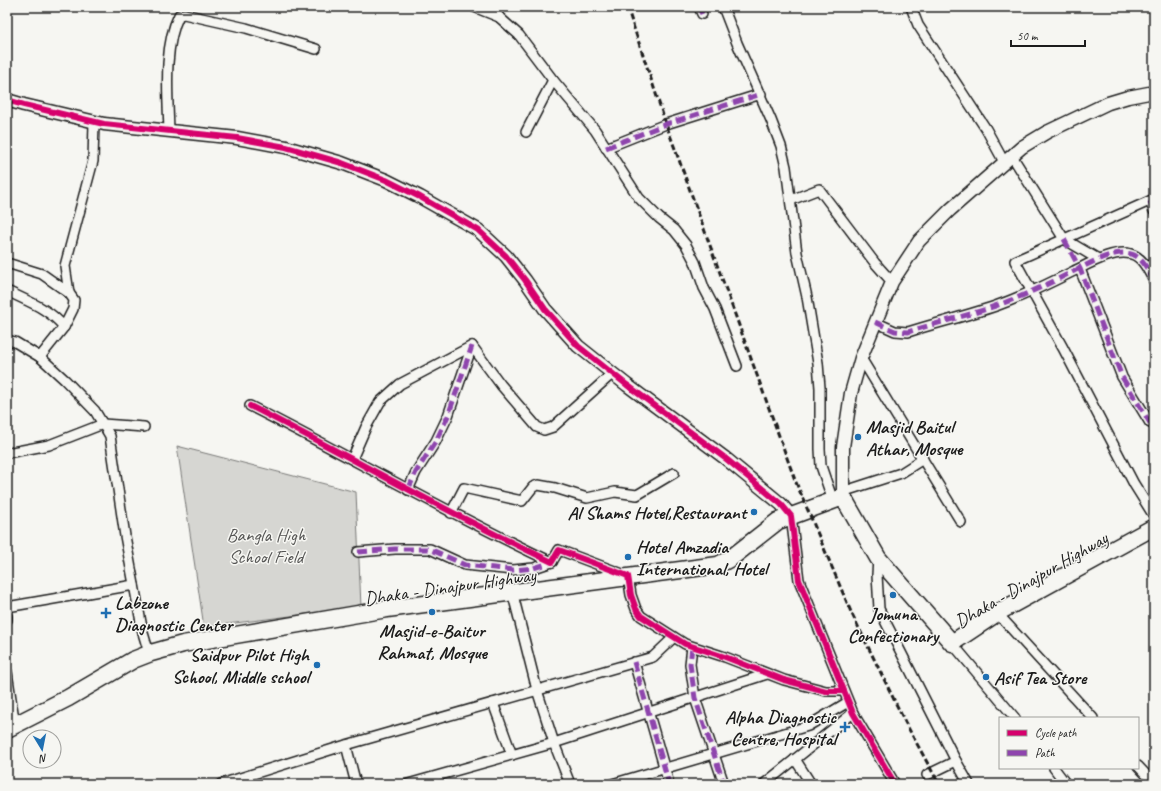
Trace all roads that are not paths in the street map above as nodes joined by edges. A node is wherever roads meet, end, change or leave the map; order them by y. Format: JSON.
{"nodes":[{"id":1,"x":474,"y":7,"type":"edge"},
{"id":2,"x":491,"y":7,"type":"edge"},
{"id":3,"x":723,"y":7,"type":"edge"},
{"id":4,"x":911,"y":7,"type":"edge"},
{"id":5,"x":500,"y":18,"type":"junction"},
{"id":6,"x":316,"y":49,"type":"dead end"},
{"id":7,"x":553,"y":80,"type":"junction"},
{"id":8,"x":1154,"y":92,"type":"edge"},
{"id":9,"x":761,"y":94,"type":"junction"},
{"id":10,"x":7,"y":100,"type":"edge"},
{"id":11,"x":94,"y":122,"type":"junction"},
{"id":12,"x":169,"y":131,"type":"junction"},
{"id":13,"x":526,"y":132,"type":"dead end"},
{"id":14,"x":606,"y":148,"type":"junction"},
{"id":15,"x":1008,"y":159,"type":"junction"},
{"id":16,"x":791,"y":200,"type":"junction"},
{"id":17,"x":1152,"y":200,"type":"edge"},
{"id":18,"x":1154,"y":211,"type":"edge"},
{"id":19,"x":1064,"y":239,"type":"junction"},
{"id":20,"x":1098,"y":260,"type":"junction"},
{"id":21,"x":7,"y":263,"type":"edge"},
{"id":22,"x":1080,"y":268,"type":"junction"},
{"id":23,"x":1154,"y":281,"type":"edge"},
{"id":24,"x":892,"y":282,"type":"junction"},
{"id":25,"x":7,"y":291,"type":"edge"},
{"id":26,"x":1032,"y":291,"type":"junction"},
{"id":27,"x":69,"y":293,"type":"junction"},
{"id":28,"x":875,"y":322,"type":"junction"},
{"id":29,"x":64,"y":327,"type":"junction"},
{"id":30,"x":7,"y":340,"type":"edge"},
{"id":31,"x":472,"y":346,"type":"junction"},
{"id":32,"x":40,"y":357,"type":"junction"},
{"id":33,"x":861,"y":358,"type":"junction"},
{"id":34,"x":737,"y":366,"type":"dead end"},
{"id":35,"x":613,"y":373,"type":"junction"},
{"id":36,"x":250,"y":406,"type":"dead end"},
{"id":37,"x":1150,"y":423,"type":"dead end"},
{"id":38,"x":103,"y":424,"type":"junction"},
{"id":39,"x":144,"y":427,"type":"dead end"},
{"id":40,"x":7,"y":453,"type":"edge"},
{"id":41,"x":352,"y":459,"type":"junction"},
{"id":42,"x":923,"y":459,"type":"junction"},
{"id":43,"x":674,"y":473,"type":"dead end"},
{"id":44,"x":408,"y":490,"type":"junction"},
{"id":45,"x":839,"y":497,"type":"junction"},
{"id":46,"x":450,"y":513,"type":"junction"},
{"id":47,"x":791,"y":516,"type":"junction"},
{"id":48,"x":1154,"y":516,"type":"edge"},
{"id":49,"x":961,"y":522,"type":"dead end"},
{"id":50,"x":1154,"y":527,"type":"edge"},
{"id":51,"x":358,"y":552,"type":"dead end"},
{"id":52,"x":878,"y":558,"type":"junction"},
{"id":53,"x":552,"y":562,"type":"junction"},
{"id":54,"x":628,"y":576,"type":"junction"},
{"id":55,"x":134,"y":585,"type":"junction"},
{"id":56,"x":512,"y":592,"type":"junction"},
{"id":57,"x":7,"y":607,"type":"edge"},
{"id":58,"x":997,"y":614,"type":"junction"},
{"id":59,"x":7,"y":616,"type":"edge"},
{"id":60,"x":7,"y":620,"type":"edge"},
{"id":61,"x":673,"y":638,"type":"junction"},
{"id":62,"x":952,"y":643,"type":"junction"},
{"id":63,"x":692,"y":647,"type":"junction"},
{"id":64,"x":151,"y":653,"type":"junction"},
{"id":65,"x":634,"y":662,"type":"junction"},
{"id":66,"x":7,"y":672,"type":"edge"},
{"id":67,"x":767,"y":674,"type":"junction"},
{"id":68,"x":537,"y":690,"type":"junction"},
{"id":69,"x":843,"y":690,"type":"junction"},
{"id":70,"x":695,"y":698,"type":"junction"},
{"id":71,"x":848,"y":702,"type":"junction"},
{"id":72,"x":493,"y":703,"type":"junction"},
{"id":73,"x":648,"y":713,"type":"junction"},
{"id":74,"x":853,"y":713,"type":"junction"},
{"id":75,"x":1014,"y":717,"type":"edge"},
{"id":76,"x":1092,"y":717,"type":"edge"},
{"id":77,"x":11,"y":727,"type":"edge"},
{"id":78,"x":554,"y":743,"type":"junction"},
{"id":79,"x":346,"y":745,"type":"junction"},
{"id":80,"x":714,"y":754,"type":"junction"},
{"id":81,"x":512,"y":755,"type":"junction"},
{"id":82,"x":795,"y":759,"type":"junction"},
{"id":83,"x":956,"y":761,"type":"junction"},
{"id":84,"x":1139,"y":767,"type":"edge"},
{"id":85,"x":665,"y":768,"type":"junction"},
{"id":86,"x":1055,"y":769,"type":"edge"},
{"id":87,"x":927,"y":775,"type":"dead end"},
{"id":88,"x":1154,"y":783,"type":"edge"},
{"id":89,"x":221,"y":784,"type":"edge"},
{"id":90,"x":356,"y":784,"type":"edge"},
{"id":91,"x":408,"y":784,"type":"edge"},
{"id":92,"x":570,"y":784,"type":"edge"},
{"id":93,"x":612,"y":784,"type":"edge"},
{"id":94,"x":669,"y":784,"type":"edge"},
{"id":95,"x":724,"y":784,"type":"edge"},
{"id":96,"x":764,"y":784,"type":"edge"},
{"id":97,"x":812,"y":784,"type":"edge"},
{"id":98,"x":895,"y":784,"type":"edge"},
{"id":99,"x":969,"y":784,"type":"edge"},
{"id":100,"x":1066,"y":784,"type":"edge"}],
"edges":[{"from":1,"to":5,"type":"street"},
{"from":2,"to":5,"type":"street"},
{"from":3,"to":9,"type":"street"},
{"from":4,"to":15,"type":"street"},
{"from":5,"to":7,"type":"street"},
{"from":6,"to":12,"type":"street"},
{"from":7,"to":13,"type":"street"},
{"from":7,"to":14,"type":"street"},
{"from":8,"to":15,"type":"street"},
{"from":9,"to":14,"type":"street"},
{"from":9,"to":16,"type":"street"},
{"from":10,"to":11,"type":"street"},
{"from":11,"to":12,"type":"street"},
{"from":11,"to":27,"type":"street"},
{"from":12,"to":35,"type":"street"},
{"from":14,"to":34,"type":"street"},
{"from":15,"to":19,"type":"street"},
{"from":15,"to":24,"type":"street"},
{"from":16,"to":24,"type":"street"},
{"from":16,"to":45,"type":"street"},
{"from":17,"to":18,"type":"street"},
{"from":17,"to":19,"type":"street"},
{"from":19,"to":20,"type":"street"},
{"from":19,"to":26,"type":"street"},
{"from":20,"to":22,"type":"street"},
{"from":20,"to":23,"type":"street"},
{"from":21,"to":27,"type":"street"},
{"from":22,"to":26,"type":"street"},
{"from":22,"to":37,"type":"street"},
{"from":24,"to":28,"type":"street"},
{"from":25,"to":29,"type":"street"},
{"from":26,"to":28,"type":"street"},
{"from":26,"to":48,"type":"street"},
{"from":27,"to":29,"type":"street"},
{"from":28,"to":33,"type":"street"},
{"from":29,"to":32,"type":"street"},
{"from":30,"to":32,"type":"street"},
{"from":31,"to":35,"type":"street"},
{"from":31,"to":41,"type":"street"},
{"from":31,"to":44,"type":"street"},
{"from":32,"to":38,"type":"street"},
{"from":33,"to":42,"type":"street"},
{"from":33,"to":45,"type":"street"},
{"from":35,"to":47,"type":"street"},
{"from":36,"to":41,"type":"street"},
{"from":38,"to":39,"type":"street"},
{"from":38,"to":40,"type":"street"},
{"from":38,"to":55,"type":"street"},
{"from":41,"to":44,"type":"street"},
{"from":42,"to":45,"type":"street"},
{"from":42,"to":49,"type":"street"},
{"from":43,"to":46,"type":"street"},
{"from":44,"to":46,"type":"street"},
{"from":45,"to":47,"type":"highway","name":"Dhaka - Dinajpur Highway"},
{"from":45,"to":52,"type":"highway","name":"Dhaka - Dinajpur Highway"},
{"from":46,"to":53,"type":"street"},
{"from":47,"to":54,"type":"highway","name":"Dhaka - Dinajpur Highway"},
{"from":47,"to":69,"type":"street"},
{"from":50,"to":58,"type":"highway","name":"Dhaka - Dinajpur Highway"},
{"from":51,"to":53,"type":"street"},
{"from":52,"to":62,"type":"highway","name":"Dhaka - Dinajpur Highway"},
{"from":52,"to":83,"type":"street"},
{"from":53,"to":54,"type":"street"},
{"from":54,"to":56,"type":"highway","name":"Dhaka - Dinajpur Highway"},
{"from":54,"to":61,"type":"street"},
{"from":55,"to":57,"type":"street"},
{"from":55,"to":64,"type":"street"},
{"from":56,"to":64,"type":"highway","name":"Dhaka - Dinajpur Highway"},
{"from":56,"to":68,"type":"street"},
{"from":58,"to":62,"type":"highway","name":"Dhaka - Dinajpur Highway"},
{"from":58,"to":76,"type":"street"},
{"from":59,"to":60,"type":"street"},
{"from":61,"to":63,"type":"street"},
{"from":61,"to":65,"type":"street"},
{"from":62,"to":75,"type":"street"},
{"from":63,"to":67,"type":"street"},
{"from":63,"to":70,"type":"street"},
{"from":64,"to":77,"type":"highway","name":"Dhaka - Dinajpur Highway"},
{"from":65,"to":68,"type":"street"},
{"from":65,"to":73,"type":"street"},
{"from":66,"to":77,"type":"street"},
{"from":67,"to":69,"type":"street"},
{"from":67,"to":70,"type":"street"},
{"from":68,"to":72,"type":"street"},
{"from":68,"to":78,"type":"street"},
{"from":69,"to":71,"type":"street"},
{"from":70,"to":73,"type":"street"},
{"from":70,"to":80,"type":"street"},
{"from":71,"to":74,"type":"street"},
{"from":71,"to":80,"type":"street"},
{"from":72,"to":79,"type":"street"},
{"from":72,"to":81,"type":"street"},
{"from":73,"to":78,"type":"street"},
{"from":73,"to":85,"type":"street"},
{"from":74,"to":82,"type":"street"},
{"from":74,"to":98,"type":"street"},
{"from":78,"to":81,"type":"street"},
{"from":78,"to":92,"type":"street"},
{"from":79,"to":89,"type":"street"},
{"from":79,"to":90,"type":"street"},
{"from":80,"to":85,"type":"street"},
{"from":80,"to":95,"type":"street"},
{"from":81,"to":91,"type":"street"},
{"from":82,"to":96,"type":"street"},
{"from":82,"to":97,"type":"street"},
{"from":83,"to":87,"type":"street"},
{"from":83,"to":99,"type":"street"},
{"from":84,"to":88,"type":"street"},
{"from":85,"to":93,"type":"street"},
{"from":85,"to":94,"type":"street"},
{"from":86,"to":100,"type":"street"}]}
